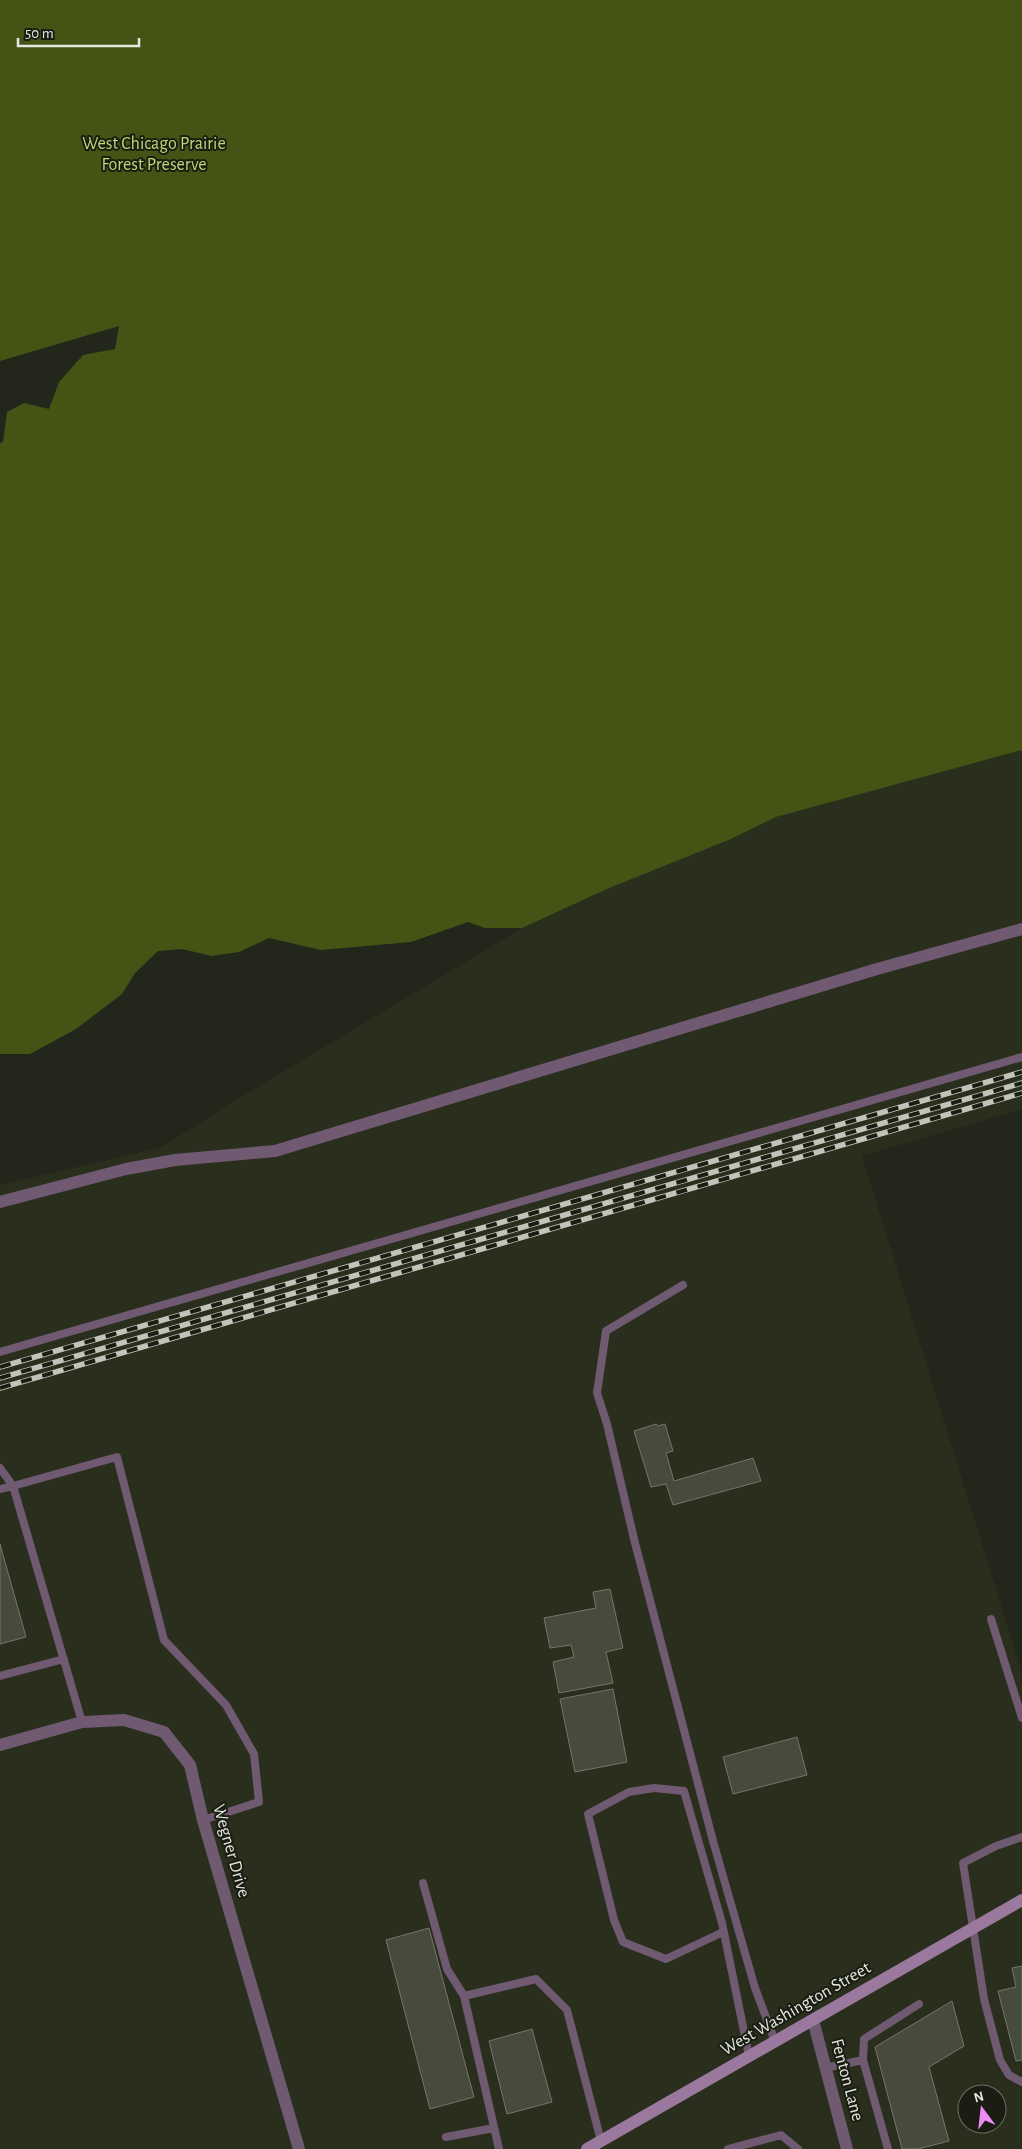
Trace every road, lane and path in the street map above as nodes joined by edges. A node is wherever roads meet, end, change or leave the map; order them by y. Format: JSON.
{"nodes":[{"id":1,"x":1022,"y":929,"type":"edge"},
{"id":2,"x":1022,"y":1057,"type":"edge"},
{"id":3,"x":0,"y":1202,"type":"edge"},
{"id":4,"x":683,"y":1285,"type":"dead end"},
{"id":5,"x":0,"y":1352,"type":"edge"},
{"id":6,"x":0,"y":1468,"type":"edge"},
{"id":7,"x":13,"y":1486,"type":"junction"},
{"id":8,"x":0,"y":1489,"type":"edge"},
{"id":9,"x":991,"y":1620,"type":"dead end"},
{"id":10,"x":64,"y":1659,"type":"junction"},
{"id":11,"x":0,"y":1676,"type":"edge"},
{"id":12,"x":1022,"y":1718,"type":"edge"},
{"id":13,"x":82,"y":1722,"type":"junction"},
{"id":14,"x":0,"y":1745,"type":"edge"},
{"id":15,"x":204,"y":1820,"type":"junction"},
{"id":16,"x":1022,"y":1837,"type":"edge"},
{"id":17,"x":423,"y":1883,"type":"dead end"},
{"id":18,"x":1022,"y":1900,"type":"edge"},
{"id":19,"x":974,"y":1928,"type":"junction"},
{"id":20,"x":723,"y":1932,"type":"junction"},
{"id":21,"x":464,"y":1996,"type":"junction"},
{"id":22,"x":919,"y":2004,"type":"dead end"},
{"id":23,"x":813,"y":2020,"type":"junction"},
{"id":24,"x":775,"y":2041,"type":"junction"},
{"id":25,"x":749,"y":2056,"type":"junction"},
{"id":26,"x":863,"y":2060,"type":"junction"},
{"id":27,"x":826,"y":2068,"type":"junction"},
{"id":28,"x":1022,"y":2082,"type":"edge"},
{"id":29,"x":494,"y":2128,"type":"junction"},
{"id":30,"x":446,"y":2137,"type":"dead end"},
{"id":31,"x":601,"y":2141,"type":"junction"},
{"id":32,"x":299,"y":2149,"type":"edge"},
{"id":33,"x":499,"y":2149,"type":"edge"},
{"id":34,"x":587,"y":2149,"type":"edge"},
{"id":35,"x":728,"y":2149,"type":"edge"},
{"id":36,"x":798,"y":2149,"type":"edge"},
{"id":37,"x":847,"y":2149,"type":"edge"},
{"id":38,"x":888,"y":2149,"type":"edge"}],
"edges":[{"from":1,"to":3,"type":"street"},
{"from":2,"to":5,"type":"lane"},
{"from":4,"to":24,"type":"lane"},
{"from":6,"to":7,"type":"lane"},
{"from":7,"to":8,"type":"lane"},
{"from":7,"to":10,"type":"lane"},
{"from":7,"to":15,"type":"lane"},
{"from":9,"to":12,"type":"lane"},
{"from":10,"to":11,"type":"lane"},
{"from":10,"to":13,"type":"lane"},
{"from":13,"to":14,"type":"street","name":"Wegner Drive"},
{"from":13,"to":15,"type":"street","name":"Wegner Drive"},
{"from":15,"to":32,"type":"street","name":"Wegner Drive"},
{"from":16,"to":19,"type":"lane"},
{"from":17,"to":21,"type":"lane"},
{"from":18,"to":19,"type":"main road","name":"West Washington Street"},
{"from":19,"to":23,"type":"main road","name":"West Washington Street"},
{"from":19,"to":28,"type":"lane"},
{"from":20,"to":20,"type":"lane"},
{"from":20,"to":25,"type":"lane"},
{"from":21,"to":29,"type":"lane"},
{"from":21,"to":31,"type":"lane"},
{"from":22,"to":26,"type":"lane"},
{"from":23,"to":24,"type":"main road","name":"West Washington Street"},
{"from":23,"to":27,"type":"street","name":"Fenton Lane"},
{"from":24,"to":25,"type":"main road","name":"West Washington Street"},
{"from":25,"to":31,"type":"main road","name":"West Washington Street"},
{"from":26,"to":27,"type":"lane"},
{"from":26,"to":38,"type":"lane"},
{"from":27,"to":37,"type":"street","name":"Fenton Lane"},
{"from":29,"to":30,"type":"lane"},
{"from":29,"to":33,"type":"lane"},
{"from":31,"to":34,"type":"main road","name":"West Washington Street"},
{"from":35,"to":36,"type":"lane"}]}
